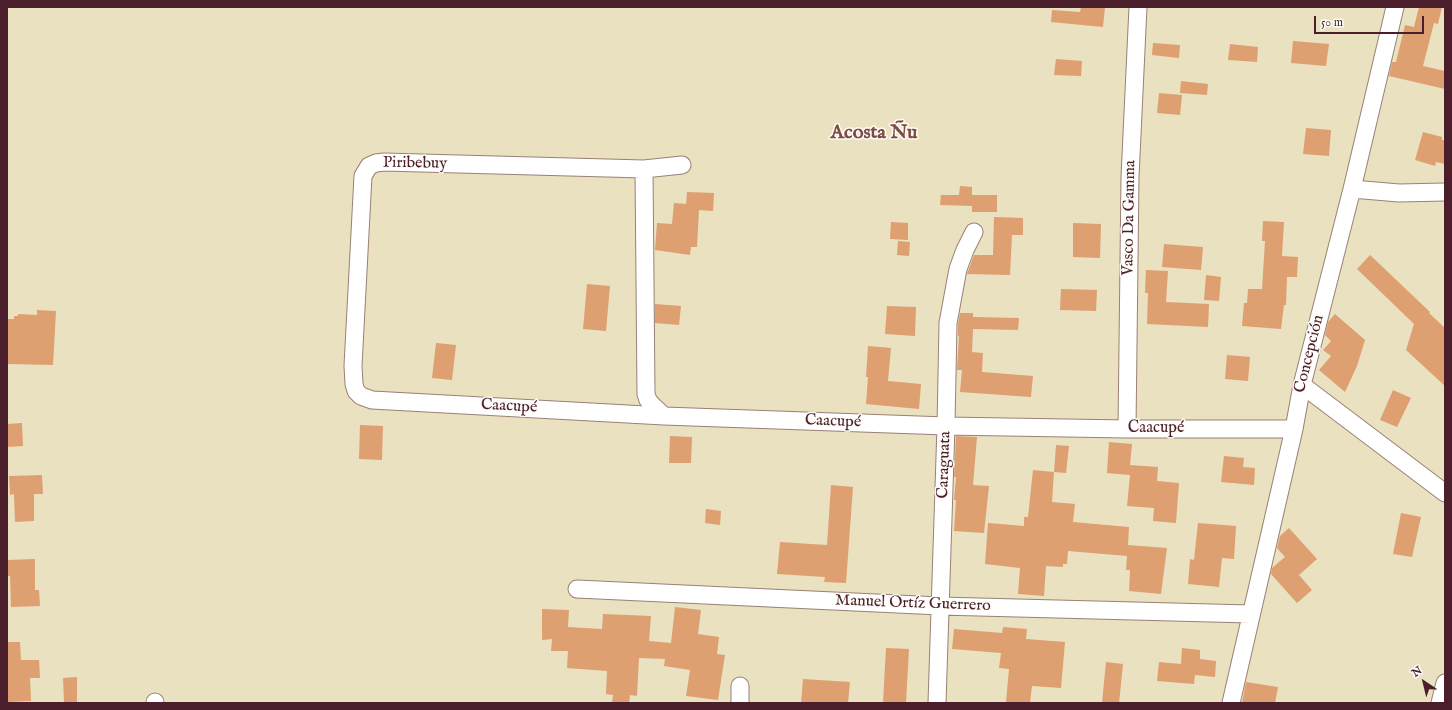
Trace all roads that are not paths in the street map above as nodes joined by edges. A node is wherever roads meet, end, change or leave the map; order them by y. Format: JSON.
{"nodes":[{"id":1,"x":1138,"y":7,"type":"edge"},
{"id":2,"x":1395,"y":7,"type":"edge"},
{"id":3,"x":682,"y":166,"type":"dead end"},
{"id":4,"x":644,"y":169,"type":"junction"},
{"id":5,"x":1352,"y":189,"type":"junction"},
{"id":6,"x":1445,"y":192,"type":"edge"},
{"id":7,"x":974,"y":232,"type":"dead end"},
{"id":8,"x":1302,"y":385,"type":"junction"},
{"id":9,"x":372,"y":400,"type":"joint"},
{"id":10,"x":664,"y":416,"type":"junction"},
{"id":11,"x":946,"y":426,"type":"junction"},
{"id":12,"x":1127,"y":429,"type":"junction"},
{"id":13,"x":1294,"y":429,"type":"junction"},
{"id":14,"x":1445,"y":492,"type":"edge"},
{"id":15,"x":577,"y":589,"type":"dead end"},
{"id":16,"x":940,"y":606,"type":"junction"},
{"id":17,"x":1250,"y":614,"type":"junction"},
{"id":18,"x":1445,"y":683,"type":"edge"},
{"id":19,"x":740,"y":686,"type":"dead end"},
{"id":20,"x":740,"y":703,"type":"edge"},
{"id":21,"x":937,"y":703,"type":"edge"},
{"id":22,"x":1231,"y":703,"type":"edge"},
{"id":23,"x":1440,"y":703,"type":"edge"}],
"edges":[{"from":1,"to":12,"type":"street","name":"Vasco Da Gamma"},
{"from":2,"to":5,"type":"street","name":"Concepción"},
{"from":3,"to":4,"type":"street","name":"Piribebuy"},
{"from":4,"to":9,"type":"street","name":"Piribebuy"},
{"from":4,"to":10,"type":"street"},
{"from":5,"to":6,"type":"street"},
{"from":5,"to":8,"type":"street","name":"Concepción"},
{"from":7,"to":11,"type":"street","name":"Caraguata"},
{"from":8,"to":13,"type":"street","name":"Concepción"},
{"from":8,"to":14,"type":"street"},
{"from":9,"to":10,"type":"street","name":"Caacupé"},
{"from":10,"to":11,"type":"street","name":"Caacupé"},
{"from":11,"to":12,"type":"street","name":"Caacupé"},
{"from":11,"to":16,"type":"street","name":"Caraguata"},
{"from":12,"to":13,"type":"street","name":"Caacupé"},
{"from":13,"to":17,"type":"street","name":"Concepción"},
{"from":15,"to":16,"type":"street","name":"Manuel Ortíz Guerrero"},
{"from":16,"to":17,"type":"street","name":"Manuel Ortíz Guerrero"},
{"from":16,"to":21,"type":"street","name":"Caraguata"},
{"from":17,"to":22,"type":"street","name":"Concepción"},
{"from":18,"to":23,"type":"street"},
{"from":19,"to":20,"type":"street"}]}
